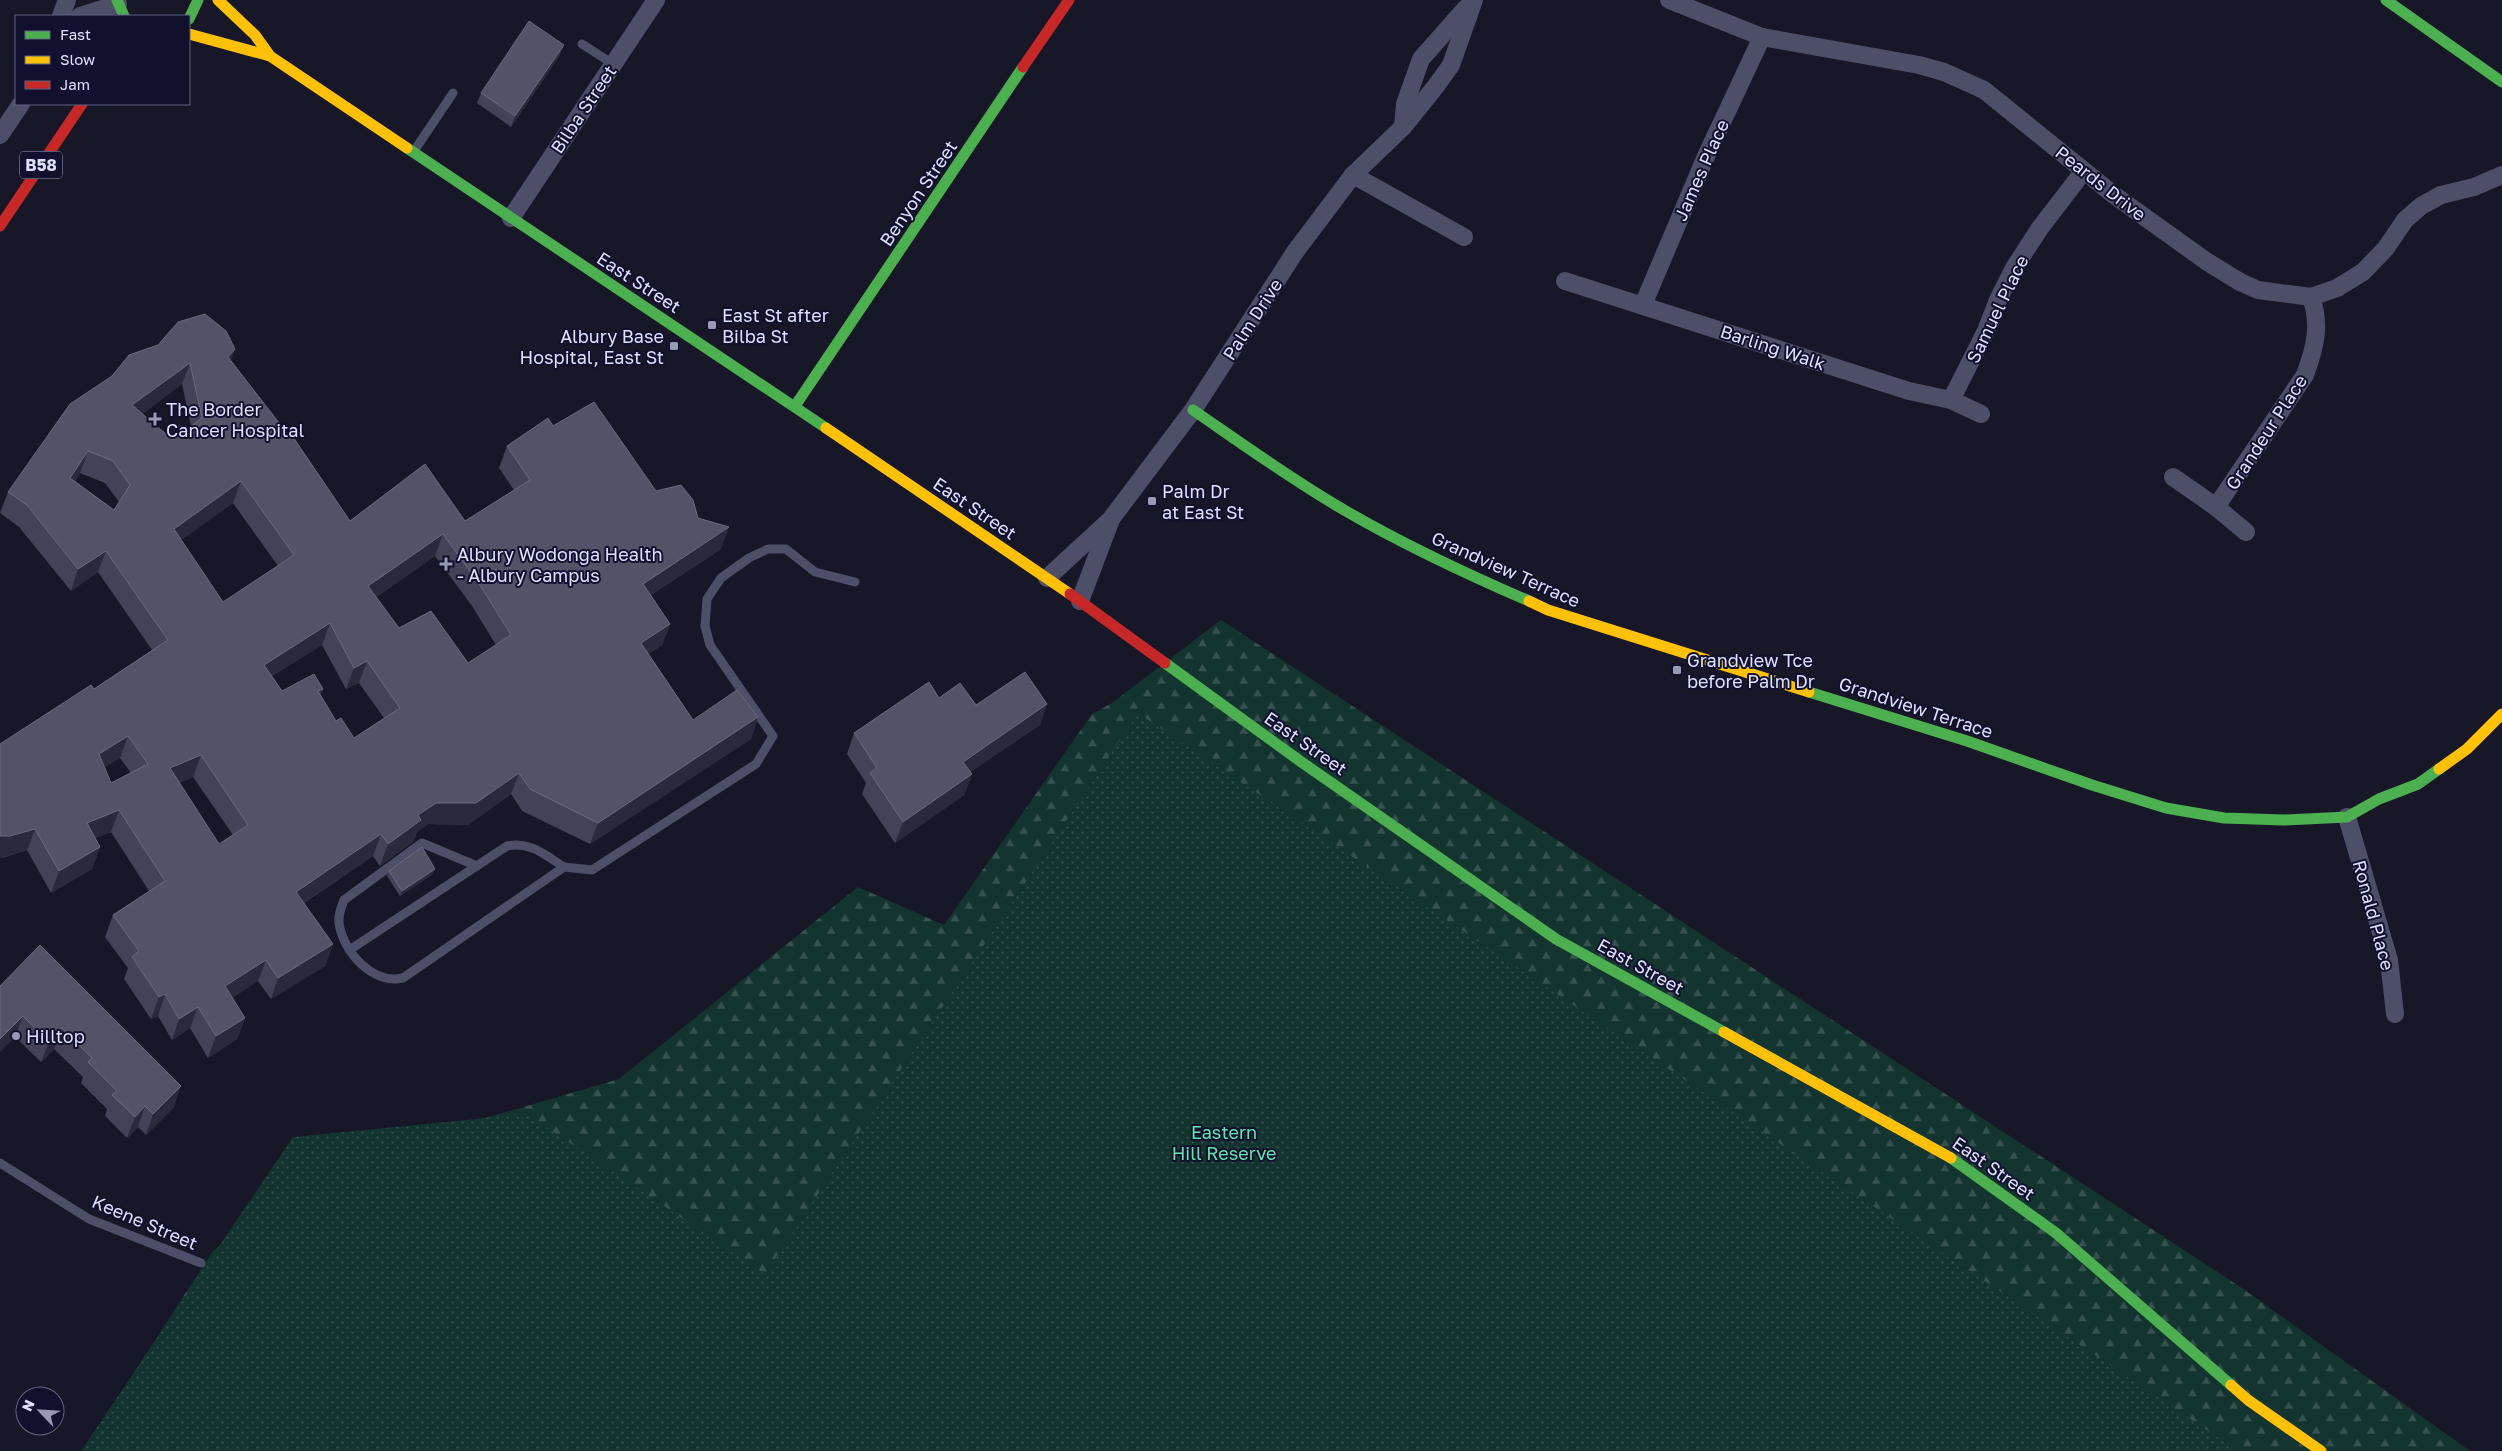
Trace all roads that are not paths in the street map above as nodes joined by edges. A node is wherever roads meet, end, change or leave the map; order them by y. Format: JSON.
{"nodes":[{"id":1,"x":67,"y":0,"type":"edge"},
{"id":2,"x":198,"y":0,"type":"edge"},
{"id":3,"x":218,"y":0,"type":"edge"},
{"id":4,"x":656,"y":0,"type":"edge"},
{"id":5,"x":1070,"y":0,"type":"edge"},
{"id":6,"x":1473,"y":0,"type":"edge"},
{"id":7,"x":1669,"y":0,"type":"edge"},
{"id":8,"x":2386,"y":0,"type":"edge"},
{"id":9,"x":118,"y":7,"type":"edge"},
{"id":10,"x":61,"y":15,"type":"edge"},
{"id":11,"x":84,"y":15,"type":"edge"},
{"id":12,"x":190,"y":18,"type":"edge"},
{"id":13,"x":190,"y":34,"type":"edge"},
{"id":14,"x":1762,"y":36,"type":"junction"},
{"id":15,"x":582,"y":44,"type":"dead end"},
{"id":16,"x":270,"y":56,"type":"junction"},
{"id":17,"x":613,"y":64,"type":"junction"},
{"id":18,"x":2502,"y":82,"type":"edge"},
{"id":19,"x":452,"y":93,"type":"dead end"},
{"id":20,"x":21,"y":105,"type":"edge"},
{"id":21,"x":81,"y":105,"type":"edge"},
{"id":22,"x":1402,"y":127,"type":"junction"},
{"id":23,"x":0,"y":135,"type":"edge"},
{"id":24,"x":412,"y":153,"type":"junction"},
{"id":25,"x":2083,"y":172,"type":"junction"},
{"id":26,"x":1353,"y":174,"type":"junction"},
{"id":27,"x":2502,"y":175,"type":"edge"},
{"id":28,"x":510,"y":218,"type":"junction"},
{"id":29,"x":0,"y":226,"type":"edge"},
{"id":30,"x":1464,"y":236,"type":"dead end"},
{"id":31,"x":1564,"y":281,"type":"dead end"},
{"id":32,"x":2311,"y":297,"type":"junction"},
{"id":33,"x":1642,"y":305,"type":"junction"},
{"id":34,"x":1951,"y":400,"type":"junction"},
{"id":35,"x":795,"y":406,"type":"junction"},
{"id":36,"x":1193,"y":410,"type":"junction"},
{"id":37,"x":1981,"y":414,"type":"dead end"},
{"id":38,"x":2173,"y":477,"type":"dead end"},
{"id":39,"x":2216,"y":507,"type":"junction"},
{"id":40,"x":1111,"y":519,"type":"junction"},
{"id":41,"x":2246,"y":532,"type":"dead end"},
{"id":42,"x":1047,"y":578,"type":"junction"},
{"id":43,"x":855,"y":582,"type":"dead end"},
{"id":44,"x":1080,"y":600,"type":"junction"},
{"id":45,"x":2502,"y":714,"type":"edge"},
{"id":46,"x":2347,"y":816,"type":"junction"},
{"id":47,"x":477,"y":866,"type":"junction"},
{"id":48,"x":564,"y":867,"type":"junction"},
{"id":49,"x":351,"y":949,"type":"junction"},
{"id":50,"x":2395,"y":1014,"type":"dead end"},
{"id":51,"x":0,"y":1163,"type":"edge"},
{"id":52,"x":201,"y":1263,"type":"dead end"},
{"id":53,"x":2321,"y":1451,"type":"edge"}],
"edges":[{"from":1,"to":10,"type":"street"},
{"from":2,"to":12,"type":"main road"},
{"from":3,"to":16,"type":"main road","name":"East Street"},
{"from":4,"to":17,"type":"street","name":"Bilba Street"},
{"from":5,"to":35,"type":"main road","name":"Benyon Street"},
{"from":6,"to":22,"type":"street","name":"Palm Drive"},
{"from":6,"to":22,"type":"street","name":"Palm Drive"},
{"from":7,"to":14,"type":"street","name":"Peards Drive"},
{"from":8,"to":18,"type":"main road"},
{"from":9,"to":11,"type":"street"},
{"from":13,"to":16,"type":"main road","name":"East Street"},
{"from":14,"to":25,"type":"street","name":"Peards Drive"},
{"from":14,"to":33,"type":"street","name":"James Place"},
{"from":15,"to":17,"type":"lane"},
{"from":16,"to":24,"type":"main road","name":"East Street"},
{"from":17,"to":28,"type":"street","name":"Bilba Street"},
{"from":19,"to":24,"type":"lane"},
{"from":20,"to":23,"type":"street"},
{"from":21,"to":29,"type":"main road","number":"B58"},
{"from":22,"to":26,"type":"street","name":"Palm Drive"},
{"from":24,"to":28,"type":"main road","name":"East Street"},
{"from":25,"to":32,"type":"street","name":"Peards Drive"},
{"from":25,"to":34,"type":"street","name":"Samuel Place"},
{"from":26,"to":30,"type":"street"},
{"from":26,"to":36,"type":"street","name":"Palm Drive"},
{"from":27,"to":32,"type":"street","name":"Peards Drive"},
{"from":28,"to":35,"type":"main road","name":"East Street"},
{"from":31,"to":33,"type":"street","name":"Barling Walk"},
{"from":32,"to":39,"type":"street","name":"Grandeur Place"},
{"from":33,"to":34,"type":"street","name":"Barling Walk"},
{"from":34,"to":37,"type":"street","name":"Barling Walk"},
{"from":35,"to":42,"type":"main road","name":"East Street"},
{"from":36,"to":40,"type":"street","name":"Palm Drive"},
{"from":36,"to":46,"type":"main road","name":"Grandview Terrace"},
{"from":38,"to":39,"type":"street","name":"Grandeur Place"},
{"from":39,"to":41,"type":"street","name":"Grandeur Place"},
{"from":40,"to":42,"type":"street","name":"Palm Drive"},
{"from":40,"to":44,"type":"street","name":"Palm Drive"},
{"from":42,"to":44,"type":"main road","name":"East Street"},
{"from":43,"to":48,"type":"lane"},
{"from":44,"to":53,"type":"main road","name":"East Street"},
{"from":45,"to":46,"type":"main road","name":"Grandview Terrace"},
{"from":46,"to":50,"type":"street","name":"Ronald Place"},
{"from":47,"to":48,"type":"lane"},
{"from":47,"to":49,"type":"lane"},
{"from":47,"to":49,"type":"lane"},
{"from":48,"to":49,"type":"lane"},
{"from":51,"to":52,"type":"lane","name":"Keene Street"}]}
